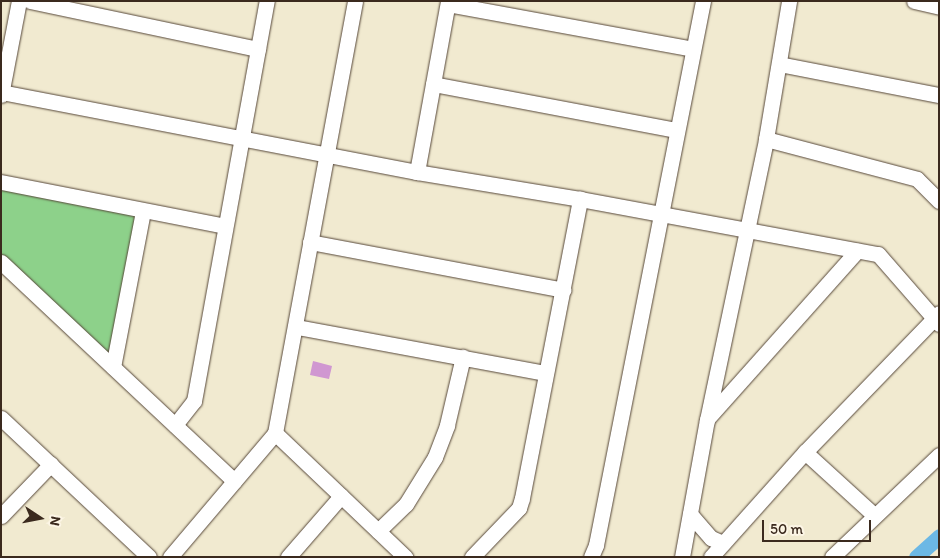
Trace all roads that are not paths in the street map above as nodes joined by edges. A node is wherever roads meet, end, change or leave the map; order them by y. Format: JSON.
{"nodes":[{"id":1,"x":19,"y":1,"type":"edge"},
{"id":2,"x":30,"y":1,"type":"edge"},
{"id":3,"x":267,"y":1,"type":"edge"},
{"id":4,"x":355,"y":1,"type":"edge"},
{"id":5,"x":702,"y":1,"type":"edge"},
{"id":6,"x":789,"y":1,"type":"edge"},
{"id":7,"x":916,"y":1,"type":"edge"},
{"id":8,"x":448,"y":3,"type":"edge"},
{"id":9,"x":939,"y":7,"type":"edge"},
{"id":10,"x":258,"y":48,"type":"junction"},
{"id":11,"x":693,"y":49,"type":"junction"},
{"id":12,"x":779,"y":64,"type":"junction"},
{"id":13,"x":433,"y":84,"type":"junction"},
{"id":14,"x":2,"y":93,"type":"edge"},
{"id":15,"x":939,"y":94,"type":"edge"},
{"id":16,"x":677,"y":130,"type":"junction"},
{"id":17,"x":241,"y":138,"type":"junction"},
{"id":18,"x":766,"y":139,"type":"junction"},
{"id":19,"x":326,"y":154,"type":"junction"},
{"id":20,"x":417,"y":172,"type":"junction"},
{"id":21,"x":1,"y":182,"type":"edge"},
{"id":22,"x":580,"y":199,"type":"junction"},
{"id":23,"x":939,"y":201,"type":"edge"},
{"id":24,"x":143,"y":211,"type":"junction"},
{"id":25,"x":660,"y":214,"type":"junction"},
{"id":26,"x":225,"y":226,"type":"junction"},
{"id":27,"x":747,"y":230,"type":"junction"},
{"id":28,"x":310,"y":242,"type":"junction"},
{"id":29,"x":857,"y":251,"type":"junction"},
{"id":30,"x":1,"y":262,"type":"edge"},
{"id":31,"x":563,"y":290,"type":"junction"},
{"id":32,"x":937,"y":318,"type":"edge"},
{"id":33,"x":296,"y":327,"type":"junction"},
{"id":34,"x":463,"y":358,"type":"junction"},
{"id":35,"x":113,"y":367,"type":"junction"},
{"id":36,"x":546,"y":373,"type":"junction"},
{"id":37,"x":1,"y":418,"type":"edge"},
{"id":38,"x":707,"y":420,"type":"junction"},
{"id":39,"x":175,"y":425,"type":"junction"},
{"id":40,"x":275,"y":433,"type":"junction"},
{"id":41,"x":805,"y":452,"type":"junction"},
{"id":42,"x":939,"y":455,"type":"edge"},
{"id":43,"x":51,"y":464,"type":"junction"},
{"id":44,"x":234,"y":480,"type":"junction"},
{"id":45,"x":341,"y":496,"type":"junction"},
{"id":46,"x":690,"y":514,"type":"junction"},
{"id":47,"x":874,"y":515,"type":"junction"},
{"id":48,"x":1,"y":516,"type":"edge"},
{"id":49,"x":378,"y":531,"type":"junction"},
{"id":50,"x":723,"y":543,"type":"junction"},
{"id":51,"x":149,"y":557,"type":"edge"},
{"id":52,"x":170,"y":557,"type":"edge"},
{"id":53,"x":288,"y":557,"type":"edge"},
{"id":54,"x":405,"y":557,"type":"edge"},
{"id":55,"x":472,"y":557,"type":"edge"},
{"id":56,"x":591,"y":557,"type":"edge"},
{"id":57,"x":682,"y":557,"type":"edge"},
{"id":58,"x":711,"y":557,"type":"edge"},
{"id":59,"x":832,"y":557,"type":"edge"}],
"edges":[{"from":1,"to":14,"type":"street"},
{"from":2,"to":10,"type":"street"},
{"from":3,"to":10,"type":"street"},
{"from":4,"to":19,"type":"street"},
{"from":5,"to":11,"type":"street"},
{"from":6,"to":12,"type":"street"},
{"from":7,"to":9,"type":"street"},
{"from":8,"to":11,"type":"street"},
{"from":8,"to":13,"type":"street"},
{"from":10,"to":17,"type":"street"},
{"from":11,"to":16,"type":"street"},
{"from":12,"to":15,"type":"street"},
{"from":12,"to":18,"type":"street"},
{"from":13,"to":16,"type":"street"},
{"from":13,"to":20,"type":"street"},
{"from":14,"to":17,"type":"street"},
{"from":16,"to":25,"type":"street"},
{"from":17,"to":19,"type":"street"},
{"from":17,"to":26,"type":"street"},
{"from":18,"to":23,"type":"street"},
{"from":18,"to":27,"type":"street"},
{"from":19,"to":20,"type":"street"},
{"from":19,"to":28,"type":"street"},
{"from":20,"to":22,"type":"street"},
{"from":21,"to":24,"type":"street"},
{"from":22,"to":25,"type":"street"},
{"from":22,"to":31,"type":"street"},
{"from":24,"to":26,"type":"street"},
{"from":24,"to":35,"type":"street"},
{"from":25,"to":27,"type":"street"},
{"from":25,"to":56,"type":"street"},
{"from":26,"to":39,"type":"street"},
{"from":27,"to":29,"type":"street"},
{"from":27,"to":38,"type":"street"},
{"from":28,"to":31,"type":"street"},
{"from":28,"to":33,"type":"street"},
{"from":29,"to":32,"type":"street"},
{"from":29,"to":38,"type":"street"},
{"from":30,"to":35,"type":"street"},
{"from":31,"to":36,"type":"street"},
{"from":32,"to":41,"type":"street"},
{"from":33,"to":34,"type":"street"},
{"from":33,"to":40,"type":"street"},
{"from":34,"to":36,"type":"street"},
{"from":34,"to":49,"type":"street"},
{"from":35,"to":39,"type":"street"},
{"from":36,"to":55,"type":"street"},
{"from":37,"to":43,"type":"street"},
{"from":38,"to":46,"type":"street"},
{"from":39,"to":44,"type":"street"},
{"from":40,"to":44,"type":"street"},
{"from":40,"to":45,"type":"street"},
{"from":41,"to":47,"type":"street"},
{"from":41,"to":50,"type":"street"},
{"from":42,"to":47,"type":"street"},
{"from":43,"to":48,"type":"street"},
{"from":43,"to":51,"type":"street"},
{"from":44,"to":52,"type":"street"},
{"from":45,"to":49,"type":"street"},
{"from":45,"to":53,"type":"street"},
{"from":46,"to":50,"type":"street"},
{"from":46,"to":57,"type":"street"},
{"from":47,"to":59,"type":"street"},
{"from":49,"to":54,"type":"street"},
{"from":50,"to":58,"type":"street"}]}
